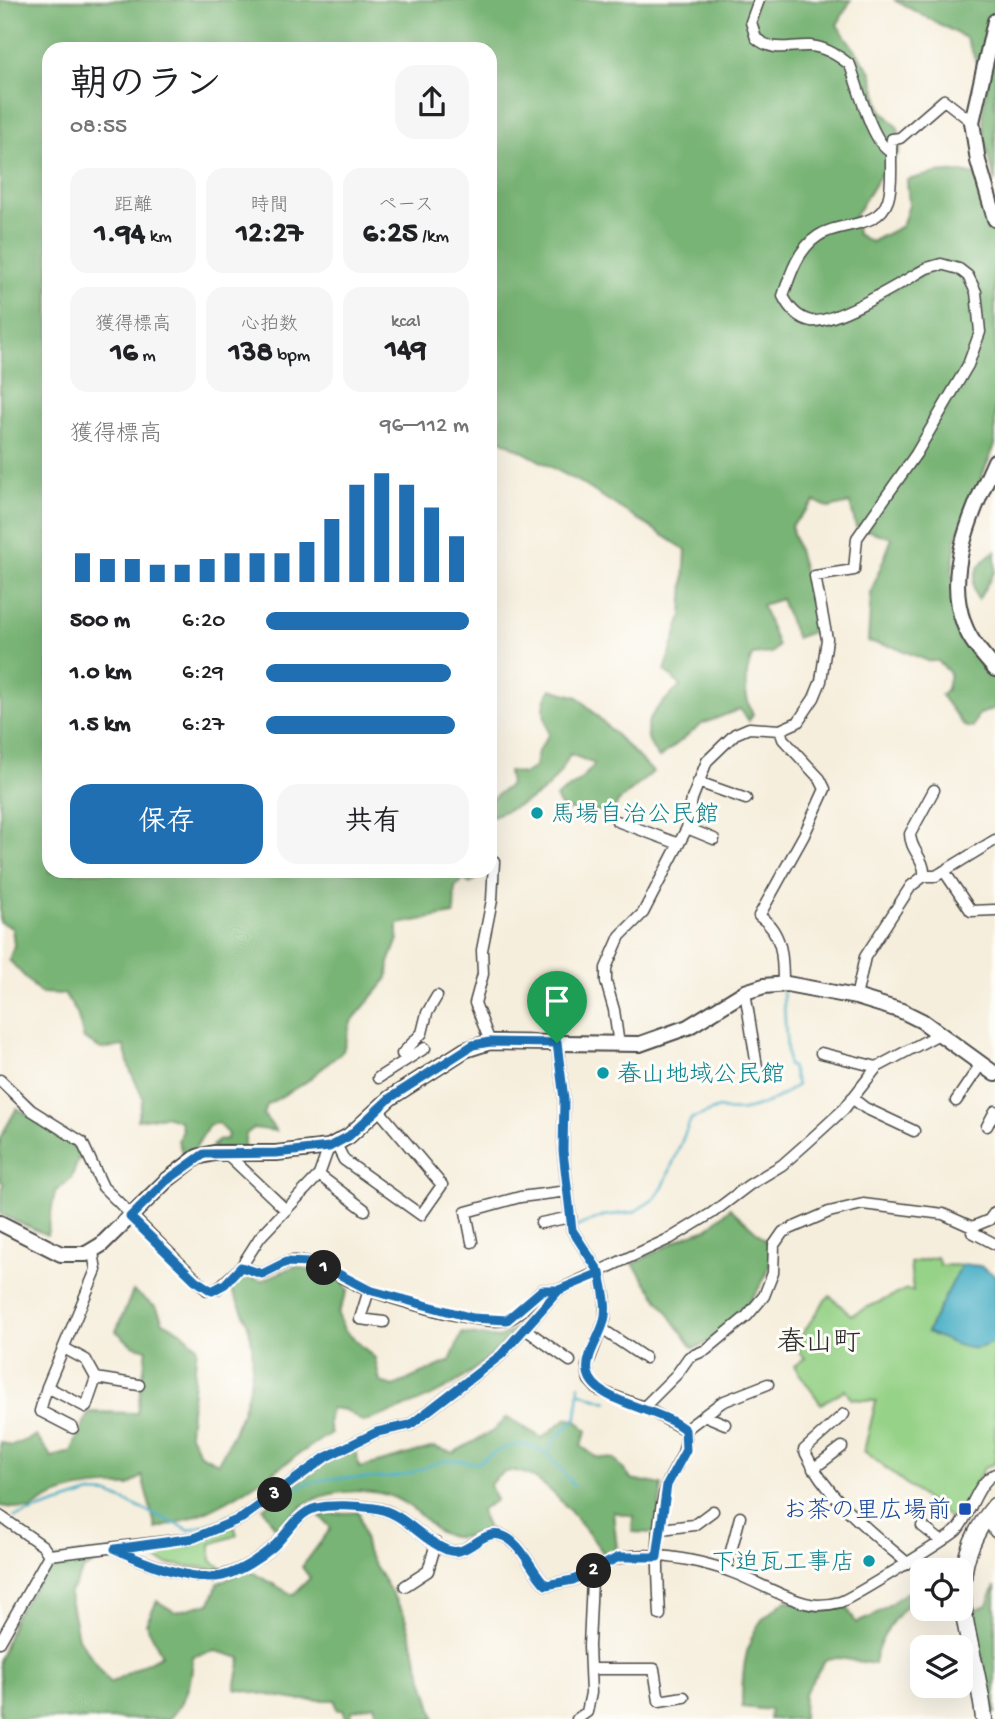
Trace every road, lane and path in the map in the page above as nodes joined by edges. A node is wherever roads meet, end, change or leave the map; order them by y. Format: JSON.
{"nodes":[{"id":1,"x":759,"y":0,"type":"edge"},
{"id":2,"x":995,"y":21,"type":"edge"},
{"id":3,"x":972,"y":122,"type":"junction"},
{"id":4,"x":891,"y":152,"type":"junction"},
{"id":5,"x":995,"y":219,"type":"edge"},
{"id":6,"x":995,"y":461,"type":"edge"},
{"id":7,"x":995,"y":669,"type":"edge"},
{"id":8,"x":780,"y":730,"type":"junction"},
{"id":9,"x":698,"y":782,"type":"junction"},
{"id":10,"x":934,"y":790,"type":"dead end"},
{"id":11,"x":746,"y":799,"type":"dead end"},
{"id":12,"x":617,"y":821,"type":"dead end"},
{"id":13,"x":687,"y":828,"type":"junction"},
{"id":14,"x":714,"y":839,"type":"dead end"},
{"id":15,"x":995,"y":840,"type":"edge"},
{"id":16,"x":679,"y":844,"type":"junction"},
{"id":17,"x":944,"y":872,"type":"junction"},
{"id":18,"x":924,"y":876,"type":"junction"},
{"id":19,"x":493,"y":878,"type":"edge"},
{"id":20,"x":995,"y":910,"type":"edge"},
{"id":21,"x":783,"y":984,"type":"junction"},
{"id":22,"x":745,"y":992,"type":"junction"},
{"id":23,"x":437,"y":996,"type":"dead end"},
{"id":24,"x":856,"y":997,"type":"junction"},
{"id":25,"x":939,"y":1034,"type":"junction"},
{"id":26,"x":417,"y":1038,"type":"junction"},
{"id":27,"x":490,"y":1042,"type":"junction"},
{"id":28,"x":557,"y":1043,"type":"junction"},
{"id":29,"x":620,"y":1045,"type":"junction"},
{"id":30,"x":425,"y":1048,"type":"junction"},
{"id":31,"x":402,"y":1054,"type":"dead end"},
{"id":32,"x":821,"y":1054,"type":"dead end"},
{"id":33,"x":981,"y":1064,"type":"junction"},
{"id":34,"x":440,"y":1067,"type":"junction"},
{"id":35,"x":877,"y":1067,"type":"junction"},
{"id":36,"x":758,"y":1073,"type":"dead end"},
{"id":37,"x":995,"y":1074,"type":"edge"},
{"id":38,"x":378,"y":1078,"type":"dead end"},
{"id":39,"x":0,"y":1080,"type":"edge"},
{"id":40,"x":852,"y":1098,"type":"junction"},
{"id":41,"x":956,"y":1101,"type":"dead end"},
{"id":42,"x":377,"y":1108,"type":"junction"},
{"id":43,"x":995,"y":1111,"type":"edge"},
{"id":44,"x":987,"y":1126,"type":"dead end"},
{"id":45,"x":914,"y":1131,"type":"dead end"},
{"id":46,"x":333,"y":1145,"type":"junction"},
{"id":47,"x":226,"y":1153,"type":"junction"},
{"id":48,"x":319,"y":1175,"type":"junction"},
{"id":49,"x":568,"y":1191,"type":"junction"},
{"id":50,"x":286,"y":1210,"type":"junction"},
{"id":51,"x":365,"y":1210,"type":"dead end"},
{"id":52,"x":995,"y":1212,"type":"edge"},
{"id":53,"x":130,"y":1217,"type":"junction"},
{"id":54,"x":571,"y":1217,"type":"junction"},
{"id":55,"x":0,"y":1223,"type":"edge"},
{"id":56,"x":541,"y":1223,"type":"dead end"},
{"id":57,"x":972,"y":1227,"type":"junction"},
{"id":58,"x":472,"y":1242,"type":"dead end"},
{"id":59,"x":995,"y":1244,"type":"edge"},
{"id":60,"x":93,"y":1252,"type":"junction"},
{"id":61,"x":241,"y":1267,"type":"junction"},
{"id":62,"x":600,"y":1273,"type":"junction"},
{"id":63,"x":369,"y":1290,"type":"junction"},
{"id":64,"x":559,"y":1290,"type":"junction"},
{"id":65,"x":384,"y":1322,"type":"dead end"},
{"id":66,"x":525,"y":1329,"type":"junction"},
{"id":67,"x":602,"y":1329,"type":"junction"},
{"id":68,"x":64,"y":1348,"type":"junction"},
{"id":69,"x":645,"y":1358,"type":"dead end"},
{"id":70,"x":570,"y":1361,"type":"dead end"},
{"id":71,"x":96,"y":1378,"type":"junction"},
{"id":72,"x":768,"y":1384,"type":"dead end"},
{"id":73,"x":139,"y":1385,"type":"dead end"},
{"id":74,"x":47,"y":1387,"type":"junction"},
{"id":75,"x":644,"y":1407,"type":"junction"},
{"id":76,"x":844,"y":1414,"type":"dead end"},
{"id":77,"x":706,"y":1416,"type":"junction"},
{"id":78,"x":725,"y":1424,"type":"dead end"},
{"id":79,"x":73,"y":1428,"type":"dead end"},
{"id":80,"x":685,"y":1430,"type":"junction"},
{"id":81,"x":842,"y":1447,"type":"dead end"},
{"id":82,"x":813,"y":1469,"type":"junction"},
{"id":83,"x":995,"y":1474,"type":"edge"},
{"id":84,"x":713,"y":1511,"type":"dead end"},
{"id":85,"x":990,"y":1512,"type":"edge"},
{"id":86,"x":0,"y":1516,"type":"edge"},
{"id":87,"x":740,"y":1517,"type":"dead end"},
{"id":88,"x":922,"y":1526,"type":"dead end"},
{"id":89,"x":661,"y":1529,"type":"junction"},
{"id":90,"x":995,"y":1532,"type":"edge"},
{"id":91,"x":941,"y":1541,"type":"junction"},
{"id":92,"x":436,"y":1543,"type":"junction"},
{"id":93,"x":115,"y":1549,"type":"junction"},
{"id":94,"x":49,"y":1555,"type":"junction"},
{"id":95,"x":657,"y":1557,"type":"junction"},
{"id":96,"x":905,"y":1561,"type":"junction"},
{"id":97,"x":596,"y":1570,"type":"junction"},
{"id":98,"x":726,"y":1570,"type":"junction"},
{"id":99,"x":405,"y":1586,"type":"dead end"},
{"id":100,"x":660,"y":1615,"type":"dead end"},
{"id":101,"x":0,"y":1642,"type":"edge"},
{"id":102,"x":590,"y":1669,"type":"junction"},
{"id":103,"x":684,"y":1697,"type":"dead end"},
{"id":104,"x":588,"y":1715,"type":"edge"},
{"id":105,"x":577,"y":1719,"type":"edge"},
{"id":106,"x":984,"y":1719,"type":"edge"}],
"edges":[{"from":1,"to":4,"type":"street"},
{"from":2,"to":3,"type":"street"},
{"from":3,"to":4,"type":"street"},
{"from":3,"to":5,"type":"street"},
{"from":4,"to":8,"type":"street"},
{"from":6,"to":7,"type":"street"},
{"from":8,"to":9,"type":"street"},
{"from":8,"to":21,"type":"street"},
{"from":9,"to":11,"type":"street"},
{"from":9,"to":13,"type":"street"},
{"from":10,"to":18,"type":"street"},
{"from":12,"to":16,"type":"street"},
{"from":13,"to":14,"type":"street"},
{"from":13,"to":16,"type":"street"},
{"from":15,"to":17,"type":"street"},
{"from":16,"to":29,"type":"street"},
{"from":17,"to":18,"type":"street"},
{"from":17,"to":20,"type":"street"},
{"from":18,"to":24,"type":"street"},
{"from":19,"to":27,"type":"street"},
{"from":21,"to":22,"type":"street"},
{"from":21,"to":24,"type":"street"},
{"from":22,"to":29,"type":"street"},
{"from":22,"to":36,"type":"street"},
{"from":23,"to":26,"type":"street"},
{"from":24,"to":25,"type":"street"},
{"from":25,"to":33,"type":"street"},
{"from":25,"to":35,"type":"street"},
{"from":26,"to":30,"type":"street"},
{"from":26,"to":31,"type":"street"},
{"from":27,"to":28,"type":"street"},
{"from":27,"to":34,"type":"street"},
{"from":28,"to":29,"type":"street"},
{"from":28,"to":49,"type":"street"},
{"from":30,"to":34,"type":"street"},
{"from":30,"to":38,"type":"street"},
{"from":32,"to":35,"type":"street"},
{"from":33,"to":37,"type":"street"},
{"from":33,"to":41,"type":"street"},
{"from":34,"to":42,"type":"street"},
{"from":35,"to":40,"type":"street"},
{"from":39,"to":53,"type":"street"},
{"from":40,"to":45,"type":"street"},
{"from":40,"to":62,"type":"street"},
{"from":42,"to":46,"type":"street"},
{"from":42,"to":46,"type":"street"},
{"from":43,"to":44,"type":"street"},
{"from":46,"to":47,"type":"street"},
{"from":46,"to":48,"type":"street"},
{"from":47,"to":50,"type":"street"},
{"from":47,"to":53,"type":"street"},
{"from":48,"to":50,"type":"street"},
{"from":48,"to":51,"type":"street"},
{"from":49,"to":54,"type":"street"},
{"from":49,"to":58,"type":"street"},
{"from":50,"to":61,"type":"street"},
{"from":52,"to":57,"type":"street"},
{"from":53,"to":60,"type":"street"},
{"from":53,"to":61,"type":"street"},
{"from":54,"to":56,"type":"street"},
{"from":54,"to":62,"type":"street"},
{"from":55,"to":60,"type":"street"},
{"from":57,"to":59,"type":"street"},
{"from":57,"to":75,"type":"street"},
{"from":60,"to":68,"type":"street"},
{"from":61,"to":63,"type":"street"},
{"from":62,"to":64,"type":"street"},
{"from":62,"to":67,"type":"street"},
{"from":63,"to":64,"type":"street"},
{"from":63,"to":65,"type":"street"},
{"from":64,"to":66,"type":"street"},
{"from":66,"to":70,"type":"street"},
{"from":66,"to":93,"type":"street"},
{"from":67,"to":69,"type":"street"},
{"from":67,"to":75,"type":"street"},
{"from":68,"to":71,"type":"street"},
{"from":68,"to":74,"type":"street"},
{"from":71,"to":73,"type":"street"},
{"from":71,"to":74,"type":"street"},
{"from":72,"to":77,"type":"street"},
{"from":74,"to":79,"type":"street"},
{"from":75,"to":80,"type":"street"},
{"from":76,"to":82,"type":"street"},
{"from":77,"to":78,"type":"street"},
{"from":77,"to":80,"type":"street"},
{"from":80,"to":89,"type":"street"},
{"from":81,"to":82,"type":"street"},
{"from":82,"to":96,"type":"street"},
{"from":83,"to":91,"type":"street"},
{"from":84,"to":89,"type":"street"},
{"from":85,"to":90,"type":"street"},
{"from":85,"to":106,"type":"main road"},
{"from":86,"to":94,"type":"street"},
{"from":87,"to":98,"type":"street"},
{"from":88,"to":91,"type":"street"},
{"from":89,"to":95,"type":"street"},
{"from":91,"to":96,"type":"street"},
{"from":92,"to":93,"type":"street"},
{"from":92,"to":97,"type":"street"},
{"from":92,"to":99,"type":"street"},
{"from":93,"to":94,"type":"street"},
{"from":94,"to":101,"type":"street"},
{"from":95,"to":97,"type":"street"},
{"from":95,"to":98,"type":"street"},
{"from":95,"to":100,"type":"street"},
{"from":96,"to":98,"type":"street"},
{"from":97,"to":102,"type":"street"},
{"from":102,"to":103,"type":"street"},
{"from":102,"to":104,"type":"street"},
{"from":104,"to":105,"type":"street"}]}
